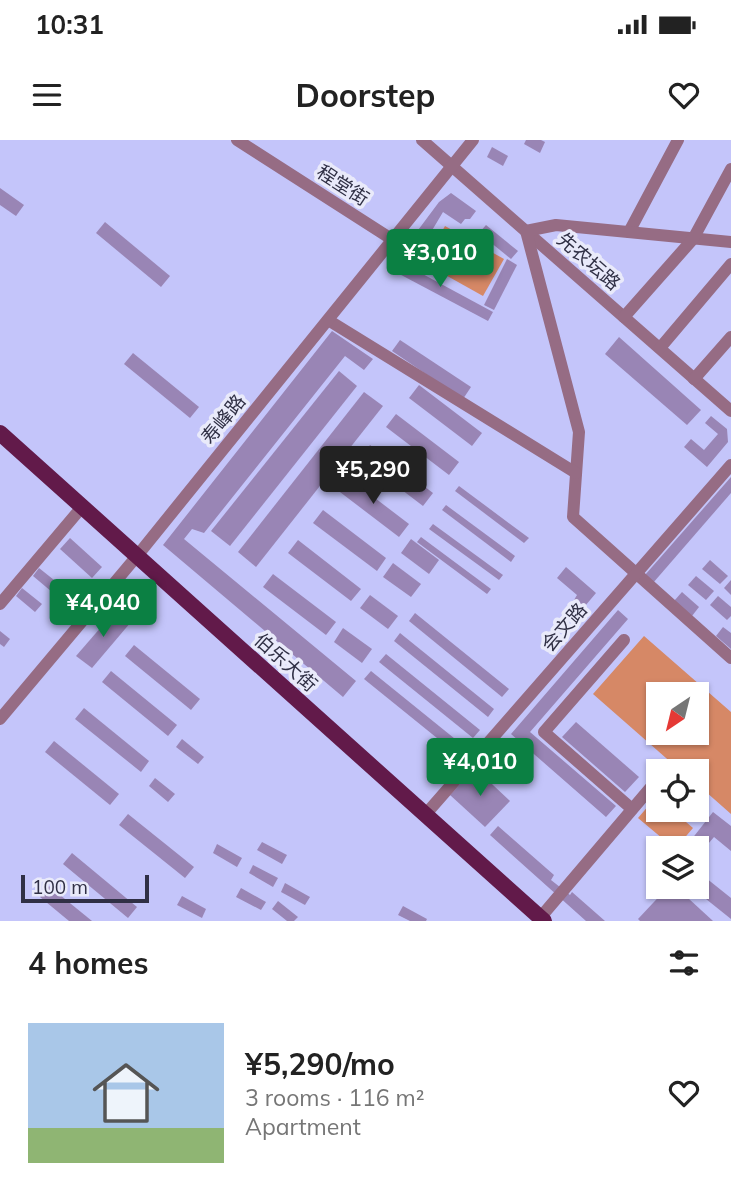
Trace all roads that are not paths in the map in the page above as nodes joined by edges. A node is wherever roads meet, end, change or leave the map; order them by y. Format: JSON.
{"nodes":[{"id":1,"x":237,"y":140,"type":"edge"},
{"id":2,"x":422,"y":140,"type":"edge"},
{"id":3,"x":473,"y":140,"type":"edge"},
{"id":4,"x":678,"y":140,"type":"edge"},
{"id":5,"x":452,"y":166,"type":"junction"},
{"id":6,"x":731,"y":169,"type":"edge"},
{"id":7,"x":526,"y":231,"type":"junction"},
{"id":8,"x":629,"y":233,"type":"junction"},
{"id":9,"x":693,"y":239,"type":"junction"},
{"id":10,"x":393,"y":240,"type":"junction"},
{"id":11,"x":731,"y":242,"type":"edge"},
{"id":12,"x":731,"y":264,"type":"edge"},
{"id":13,"x":624,"y":317,"type":"junction"},
{"id":14,"x":328,"y":320,"type":"junction"},
{"id":15,"x":731,"y":337,"type":"edge"},
{"id":16,"x":660,"y":348,"type":"junction"},
{"id":17,"x":694,"y":379,"type":"junction"},
{"id":18,"x":731,"y":411,"type":"edge"},
{"id":19,"x":0,"y":433,"type":"edge"},
{"id":20,"x":731,"y":465,"type":"edge"},
{"id":21,"x":576,"y":473,"type":"junction"},
{"id":22,"x":82,"y":507,"type":"junction"},
{"id":23,"x":137,"y":556,"type":"junction"},
{"id":24,"x":636,"y":574,"type":"junction"},
{"id":25,"x":0,"y":604,"type":"edge"},
{"id":26,"x":624,"y":640,"type":"dead end"},
{"id":27,"x":731,"y":658,"type":"edge"},
{"id":28,"x":0,"y":719,"type":"edge"},
{"id":29,"x":646,"y":793,"type":"edge"},
{"id":30,"x":632,"y":809,"type":"junction"},
{"id":31,"x":425,"y":815,"type":"junction"},
{"id":32,"x":542,"y":920,"type":"edge"}],
"edges":[{"from":1,"to":10,"type":"street","name":"程堂街"},
{"from":2,"to":5,"type":"street","name":"先农坛路"},
{"from":3,"to":5,"type":"street","name":"寿峰路"},
{"from":4,"to":8,"type":"street"},
{"from":5,"to":7,"type":"street","name":"先农坛路"},
{"from":5,"to":10,"type":"street","name":"寿峰路"},
{"from":6,"to":9,"type":"street"},
{"from":7,"to":8,"type":"street"},
{"from":7,"to":13,"type":"street","name":"先农坛路"},
{"from":7,"to":21,"type":"street"},
{"from":8,"to":9,"type":"street"},
{"from":9,"to":11,"type":"street"},
{"from":9,"to":13,"type":"street"},
{"from":10,"to":14,"type":"street","name":"寿峰路"},
{"from":12,"to":16,"type":"street"},
{"from":13,"to":16,"type":"street","name":"先农坛路"},
{"from":14,"to":21,"type":"street"},
{"from":14,"to":23,"type":"street","name":"寿峰路"},
{"from":15,"to":17,"type":"street"},
{"from":16,"to":17,"type":"street","name":"先农坛路"},
{"from":17,"to":18,"type":"street","name":"先农坛路"},
{"from":19,"to":22,"type":"main road","name":"伯乐大街"},
{"from":20,"to":24,"type":"street","name":"会文路"},
{"from":21,"to":24,"type":"street"},
{"from":22,"to":23,"type":"main road","name":"伯乐大街"},
{"from":22,"to":25,"type":"street"},
{"from":23,"to":28,"type":"street","name":"寿峰路"},
{"from":23,"to":31,"type":"main road","name":"伯乐大街"},
{"from":24,"to":27,"type":"street"},
{"from":24,"to":31,"type":"street","name":"会文路"},
{"from":26,"to":30,"type":"street"},
{"from":29,"to":30,"type":"street"},
{"from":30,"to":32,"type":"street"},
{"from":31,"to":32,"type":"main road","name":"伯乐大街"}]}
